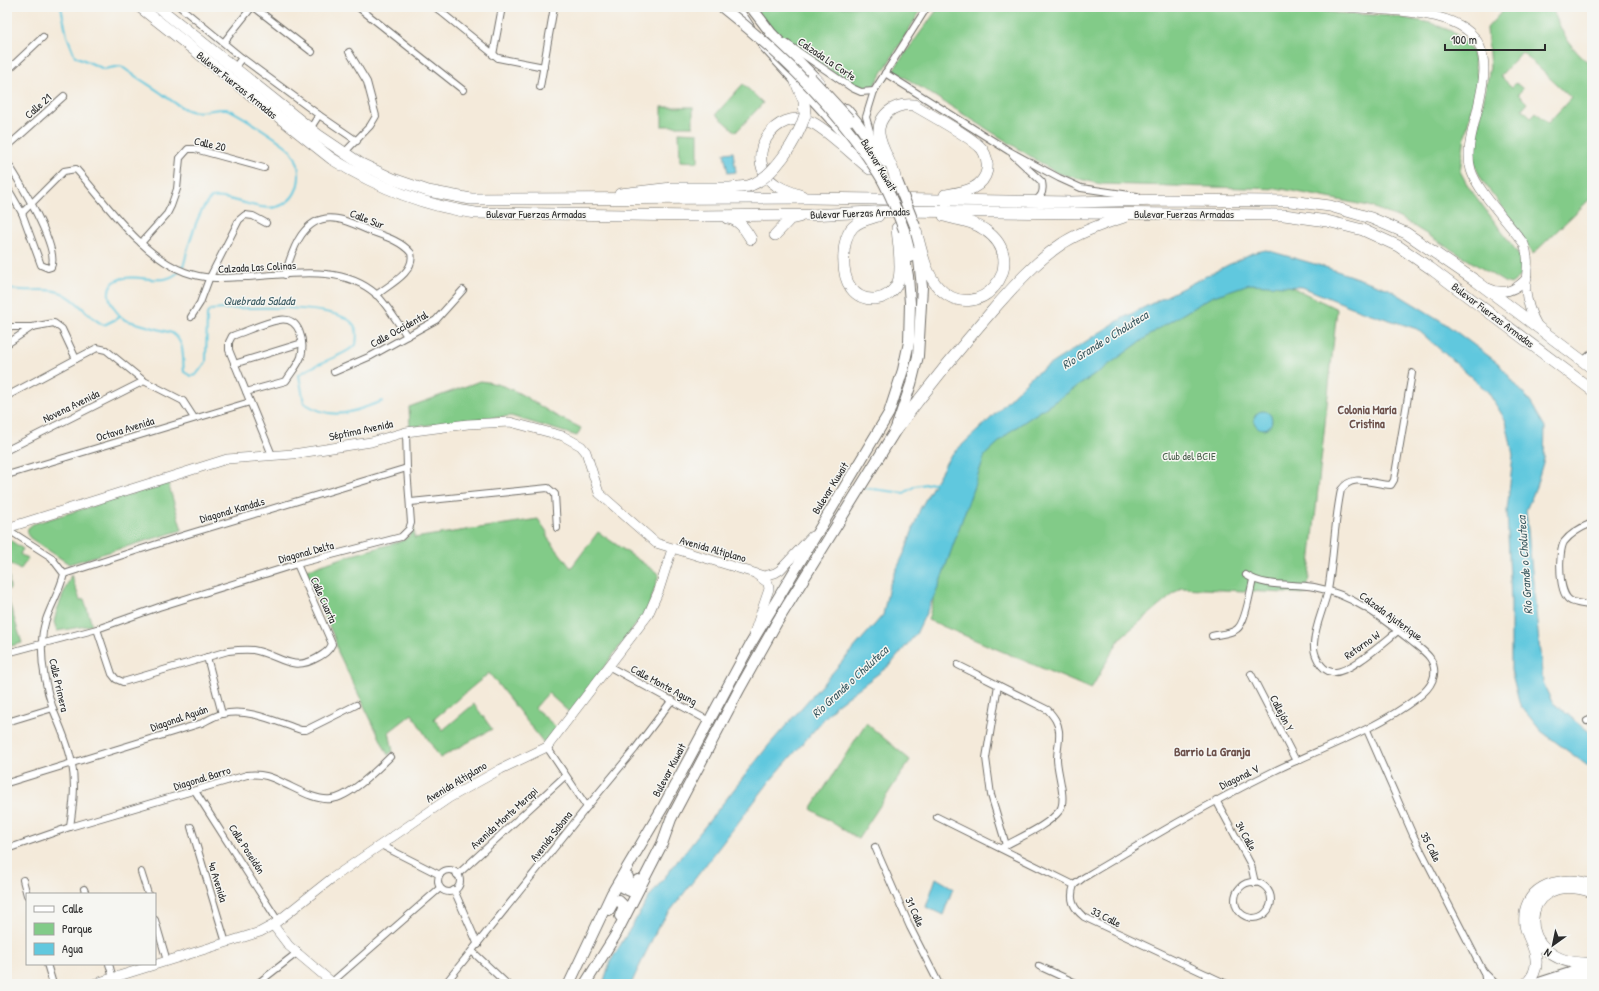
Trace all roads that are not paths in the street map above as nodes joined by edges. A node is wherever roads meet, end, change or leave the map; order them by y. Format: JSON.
{"nodes":[{"id":1,"x":140,"y":7,"type":"edge"},
{"id":2,"x":253,"y":7,"type":"edge"},
{"id":3,"x":358,"y":7,"type":"edge"},
{"id":4,"x":435,"y":7,"type":"edge"},
{"id":5,"x":502,"y":7,"type":"edge"},
{"id":6,"x":554,"y":7,"type":"edge"},
{"id":7,"x":718,"y":7,"type":"edge"},
{"id":8,"x":722,"y":7,"type":"edge"},
{"id":9,"x":732,"y":7,"type":"edge"},
{"id":10,"x":736,"y":7,"type":"edge"},
{"id":11,"x":751,"y":7,"type":"edge"},
{"id":12,"x":927,"y":7,"type":"edge"},
{"id":13,"x":1347,"y":7,"type":"edge"},
{"id":14,"x":163,"y":8,"type":"edge"},
{"id":15,"x":185,"y":8,"type":"edge"},
{"id":16,"x":771,"y":33,"type":"junction"},
{"id":17,"x":755,"y":36,"type":"junction"},
{"id":18,"x":43,"y":37,"type":"dead end"},
{"id":19,"x":224,"y":42,"type":"junction"},
{"id":20,"x":312,"y":52,"type":"dead end"},
{"id":21,"x":349,"y":52,"type":"dead end"},
{"id":22,"x":493,"y":55,"type":"junction"},
{"id":23,"x":242,"y":58,"type":"junction"},
{"id":24,"x":544,"y":67,"type":"junction"},
{"id":25,"x":234,"y":68,"type":"junction"},
{"id":26,"x":7,"y":71,"type":"edge"},
{"id":27,"x":885,"y":73,"type":"junction"},
{"id":28,"x":796,"y":82,"type":"junction"},
{"id":29,"x":540,"y":87,"type":"dead end"},
{"id":30,"x":463,"y":90,"type":"dead end"},
{"id":31,"x":874,"y":91,"type":"junction"},
{"id":32,"x":64,"y":96,"type":"dead end"},
{"id":33,"x":319,"y":115,"type":"junction"},
{"id":34,"x":310,"y":128,"type":"junction"},
{"id":35,"x":357,"y":141,"type":"junction"},
{"id":36,"x":872,"y":142,"type":"junction"},
{"id":37,"x":7,"y":148,"type":"edge"},
{"id":38,"x":1009,"y":151,"type":"junction"},
{"id":39,"x":344,"y":153,"type":"junction"},
{"id":40,"x":7,"y":162,"type":"edge"},
{"id":41,"x":264,"y":168,"type":"dead end"},
{"id":42,"x":870,"y":169,"type":"junction"},
{"id":43,"x":896,"y":179,"type":"junction"},
{"id":44,"x":7,"y":187,"type":"edge"},
{"id":45,"x":810,"y":198,"type":"junction"},
{"id":46,"x":925,"y":199,"type":"junction"},
{"id":47,"x":606,"y":200,"type":"junction"},
{"id":48,"x":1166,"y":200,"type":"junction"},
{"id":49,"x":1034,"y":201,"type":"junction"},
{"id":50,"x":32,"y":203,"type":"junction"},
{"id":51,"x":893,"y":211,"type":"junction"},
{"id":52,"x":924,"y":212,"type":"junction"},
{"id":53,"x":22,"y":213,"type":"junction"},
{"id":54,"x":1135,"y":214,"type":"junction"},
{"id":55,"x":809,"y":215,"type":"junction"},
{"id":56,"x":696,"y":216,"type":"junction"},
{"id":57,"x":266,"y":223,"type":"dead end"},
{"id":58,"x":899,"y":227,"type":"junction"},
{"id":59,"x":915,"y":228,"type":"junction"},
{"id":60,"x":775,"y":235,"type":"dead end"},
{"id":61,"x":751,"y":239,"type":"dead end"},
{"id":62,"x":141,"y":243,"type":"junction"},
{"id":63,"x":285,"y":275,"type":"junction"},
{"id":64,"x":1527,"y":278,"type":"junction"},
{"id":65,"x":209,"y":279,"type":"junction"},
{"id":66,"x":1476,"y":281,"type":"junction"},
{"id":67,"x":463,"y":290,"type":"dead end"},
{"id":68,"x":376,"y":295,"type":"junction"},
{"id":69,"x":191,"y":316,"type":"dead end"},
{"id":70,"x":7,"y":327,"type":"edge"},
{"id":71,"x":32,"y":327,"type":"junction"},
{"id":72,"x":1539,"y":328,"type":"junction"},
{"id":73,"x":407,"y":336,"type":"junction"},
{"id":74,"x":302,"y":343,"type":"junction"},
{"id":75,"x":7,"y":344,"type":"edge"},
{"id":76,"x":1592,"y":353,"type":"edge"},
{"id":77,"x":76,"y":359,"type":"junction"},
{"id":78,"x":1583,"y":361,"type":"junction"},
{"id":79,"x":234,"y":364,"type":"junction"},
{"id":80,"x":1592,"y":368,"type":"edge"},
{"id":81,"x":334,"y":372,"type":"dead end"},
{"id":82,"x":1412,"y":373,"type":"dead end"},
{"id":83,"x":144,"y":381,"type":"junction"},
{"id":84,"x":1592,"y":390,"type":"edge"},
{"id":85,"x":246,"y":392,"type":"junction"},
{"id":86,"x":7,"y":396,"type":"edge"},
{"id":87,"x":250,"y":402,"type":"junction"},
{"id":88,"x":194,"y":418,"type":"junction"},
{"id":89,"x":894,"y":431,"type":"junction"},
{"id":90,"x":406,"y":432,"type":"junction"},
{"id":91,"x":7,"y":450,"type":"edge"},
{"id":92,"x":272,"y":455,"type":"junction"},
{"id":93,"x":407,"y":468,"type":"junction"},
{"id":94,"x":7,"y":475,"type":"edge"},
{"id":95,"x":411,"y":502,"type":"junction"},
{"id":96,"x":1592,"y":523,"type":"edge"},
{"id":97,"x":7,"y":528,"type":"edge"},
{"id":98,"x":557,"y":528,"type":"dead end"},
{"id":99,"x":817,"y":531,"type":"junction"},
{"id":100,"x":672,"y":549,"type":"junction"},
{"id":101,"x":297,"y":564,"type":"junction"},
{"id":102,"x":64,"y":574,"type":"junction"},
{"id":103,"x":757,"y":575,"type":"junction"},
{"id":104,"x":1246,"y":575,"type":"dead end"},
{"id":105,"x":1253,"y":580,"type":"junction"},
{"id":106,"x":1328,"y":590,"type":"junction"},
{"id":107,"x":1592,"y":605,"type":"edge"},
{"id":108,"x":98,"y":629,"type":"junction"},
{"id":109,"x":1398,"y":631,"type":"junction"},
{"id":110,"x":1212,"y":636,"type":"dead end"},
{"id":111,"x":42,"y":643,"type":"junction"},
{"id":112,"x":750,"y":645,"type":"junction"},
{"id":113,"x":7,"y":653,"type":"edge"},
{"id":114,"x":207,"y":657,"type":"junction"},
{"id":115,"x":958,"y":665,"type":"dead end"},
{"id":116,"x":610,"y":667,"type":"junction"},
{"id":117,"x":1251,"y":674,"type":"dead end"},
{"id":118,"x":998,"y":685,"type":"junction"},
{"id":119,"x":1418,"y":698,"type":"joint"},
{"id":120,"x":672,"y":700,"type":"junction"},
{"id":121,"x":356,"y":705,"type":"dead end"},
{"id":122,"x":53,"y":708,"type":"junction"},
{"id":123,"x":222,"y":714,"type":"junction"},
{"id":124,"x":709,"y":721,"type":"junction"},
{"id":125,"x":7,"y":722,"type":"edge"},
{"id":126,"x":1367,"y":730,"type":"junction"},
{"id":127,"x":547,"y":747,"type":"junction"},
{"id":128,"x":390,"y":757,"type":"dead end"},
{"id":129,"x":1296,"y":761,"type":"junction"},
{"id":130,"x":72,"y":763,"type":"junction"},
{"id":131,"x":565,"y":776,"type":"junction"},
{"id":132,"x":7,"y":783,"type":"edge"},
{"id":133,"x":195,"y":790,"type":"junction"},
{"id":134,"x":1216,"y":800,"type":"junction"},
{"id":135,"x":587,"y":807,"type":"junction"},
{"id":136,"x":663,"y":807,"type":"junction"},
{"id":137,"x":937,"y":817,"type":"dead end"},
{"id":138,"x":671,"y":819,"type":"junction"},
{"id":139,"x":190,"y":827,"type":"dead end"},
{"id":140,"x":70,"y":828,"type":"junction"},
{"id":141,"x":381,"y":845,"type":"junction"},
{"id":142,"x":1004,"y":846,"type":"junction"},
{"id":143,"x":875,"y":847,"type":"dead end"},
{"id":144,"x":7,"y":849,"type":"edge"},
{"id":145,"x":142,"y":872,"type":"dead end"},
{"id":146,"x":457,"y":874,"type":"junction"},
{"id":147,"x":440,"y":875,"type":"junction"},
{"id":148,"x":23,"y":880,"type":"dead end"},
{"id":149,"x":1255,"y":883,"type":"junction"},
{"id":150,"x":1074,"y":885,"type":"junction"},
{"id":151,"x":1592,"y":885,"type":"edge"},
{"id":152,"x":440,"y":888,"type":"junction"},
{"id":153,"x":454,"y":890,"type":"junction"},
{"id":154,"x":1592,"y":892,"type":"edge"},
{"id":155,"x":26,"y":893,"type":"edge"},
{"id":156,"x":148,"y":893,"type":"edge"},
{"id":157,"x":275,"y":923,"type":"junction"},
{"id":158,"x":156,"y":924,"type":"edge"},
{"id":159,"x":226,"y":944,"type":"junction"},
{"id":160,"x":478,"y":945,"type":"junction"},
{"id":161,"x":298,"y":952,"type":"junction"},
{"id":162,"x":473,"y":952,"type":"junction"},
{"id":163,"x":584,"y":954,"type":"junction"},
{"id":164,"x":1551,"y":955,"type":"junction"},
{"id":165,"x":166,"y":961,"type":"junction"},
{"id":166,"x":1536,"y":962,"type":"junction"},
{"id":167,"x":156,"y":964,"type":"edge"},
{"id":168,"x":47,"y":965,"type":"edge"},
{"id":169,"x":109,"y":965,"type":"edge"},
{"id":170,"x":154,"y":965,"type":"edge"},
{"id":171,"x":1591,"y":965,"type":"edge"},
{"id":172,"x":1039,"y":966,"type":"dead end"},
{"id":173,"x":1484,"y":971,"type":"junction"},
{"id":174,"x":590,"y":974,"type":"junction"},
{"id":175,"x":1208,"y":975,"type":"junction"},
{"id":176,"x":113,"y":978,"type":"junction"},
{"id":177,"x":1592,"y":980,"type":"edge"},
{"id":178,"x":333,"y":983,"type":"edge"},
{"id":179,"x":53,"y":984,"type":"edge"},
{"id":180,"x":93,"y":984,"type":"edge"},
{"id":181,"x":257,"y":984,"type":"edge"},
{"id":182,"x":445,"y":984,"type":"edge"},
{"id":183,"x":507,"y":984,"type":"edge"},
{"id":184,"x":569,"y":984,"type":"edge"},
{"id":185,"x":585,"y":984,"type":"edge"},
{"id":186,"x":939,"y":984,"type":"edge"},
{"id":187,"x":1078,"y":984,"type":"edge"},
{"id":188,"x":1200,"y":984,"type":"edge"},
{"id":189,"x":1227,"y":984,"type":"edge"},
{"id":190,"x":1486,"y":984,"type":"edge"},
{"id":191,"x":1496,"y":984,"type":"edge"},
{"id":192,"x":1526,"y":984,"type":"edge"},
{"id":193,"x":1536,"y":984,"type":"edge"},
{"id":194,"x":1563,"y":984,"type":"edge"},
{"id":195,"x":1585,"y":984,"type":"edge"}],
"edges":[{"from":1,"to":56,"type":"highway","name":"Bulevar Fuerzas Armadas"},
{"from":2,"to":19,"type":"street"},
{"from":2,"to":20,"type":"street"},
{"from":3,"to":30,"type":"street"},
{"from":4,"to":22,"type":"street"},
{"from":5,"to":22,"type":"street"},
{"from":6,"to":24,"type":"street"},
{"from":7,"to":17,"type":"street"},
{"from":8,"to":58,"type":"main road","bridge":true},
{"from":9,"to":36,"type":"main road","bridge":true},
{"from":10,"to":17,"type":"main road","name":"Bulevar Kuwait"},
{"from":11,"to":16,"type":"main road","name":"Bulevar Kuwait"},
{"from":12,"to":27,"type":"street"},
{"from":13,"to":64,"type":"street"},
{"from":14,"to":25,"type":"highway","name":"Bulevar Fuerzas Armadas"},
{"from":15,"to":19,"type":"street"},
{"from":16,"to":31,"type":"street","name":"Calzada La Corte"},
{"from":16,"to":36,"type":"main road","name":"Bulevar Kuwait"},
{"from":17,"to":28,"type":"main road","name":"Bulevar Kuwait"},
{"from":18,"to":26,"type":"street"},
{"from":19,"to":23,"type":"street"},
{"from":21,"to":35,"type":"street"},
{"from":22,"to":24,"type":"street"},
{"from":23,"to":25,"type":"street"},
{"from":23,"to":33,"type":"street"},
{"from":24,"to":29,"type":"street"},
{"from":25,"to":34,"type":"highway","name":"Bulevar Fuerzas Armadas"},
{"from":27,"to":31,"type":"street"},
{"from":27,"to":38,"type":"street"},
{"from":28,"to":42,"type":"main road","name":"Bulevar Kuwait"},
{"from":28,"to":47,"type":"highway","bridge":true},
{"from":31,"to":36,"type":"street"},
{"from":32,"to":37,"type":"street","name":"Calle 21"},
{"from":33,"to":34,"type":"street"},
{"from":33,"to":35,"type":"street"},
{"from":34,"to":39,"type":"highway","name":"Bulevar Fuerzas Armadas"},
{"from":35,"to":39,"type":"street"},
{"from":36,"to":43,"type":"main road","name":"Bulevar Kuwait"},
{"from":38,"to":48,"type":"street"},
{"from":38,"to":49,"type":"street"},
{"from":39,"to":47,"type":"highway","name":"Bulevar Fuerzas Armadas"},
{"from":40,"to":50,"type":"street"},
{"from":41,"to":62,"type":"street","name":"Calle 20"},
{"from":42,"to":45,"type":"highway"},
{"from":42,"to":58,"type":"main road","name":"Bulevar Kuwait"},
{"from":43,"to":46,"type":"highway"},
{"from":43,"to":59,"type":"main road","name":"Bulevar Kuwait","bridge":true},
{"from":44,"to":53,"type":"street"},
{"from":45,"to":46,"type":"highway","name":"Bulevar Fuerzas Armadas"},
{"from":45,"to":47,"type":"highway","name":"Bulevar Fuerzas Armadas"},
{"from":46,"to":49,"type":"highway","name":"Bulevar Fuerzas Armadas"},
{"from":48,"to":49,"type":"highway","name":"Bulevar Fuerzas Armadas"},
{"from":48,"to":66,"type":"highway","name":"Bulevar Fuerzas Armadas"},
{"from":50,"to":53,"type":"street","name":"Calzada Las Colinas"},
{"from":50,"to":53,"type":"street"},
{"from":50,"to":62,"type":"street","name":"Calzada Las Colinas"},
{"from":51,"to":52,"type":"highway","name":"Bulevar Fuerzas Armadas"},
{"from":51,"to":55,"type":"highway","name":"Bulevar Fuerzas Armadas"},
{"from":51,"to":58,"type":"highway"},
{"from":52,"to":54,"type":"highway","name":"Bulevar Fuerzas Armadas"},
{"from":52,"to":59,"type":"highway"},
{"from":54,"to":84,"type":"highway","name":"Bulevar Fuerzas Armadas"},
{"from":54,"to":89,"type":"highway"},
{"from":55,"to":56,"type":"highway","name":"Bulevar Fuerzas Armadas"},
{"from":55,"to":60,"type":"highway"},
{"from":56,"to":61,"type":"highway"},
{"from":57,"to":65,"type":"street"},
{"from":58,"to":99,"type":"main road","name":"Bulevar Kuwait"},
{"from":59,"to":89,"type":"main road","name":"Bulevar Kuwait"},
{"from":62,"to":65,"type":"street","name":"Calzada Las Colinas"},
{"from":63,"to":65,"type":"street","name":"Calzada Las Colinas"},
{"from":63,"to":68,"type":"street","name":"Calzada Las Colinas"},
{"from":63,"to":68,"type":"street","name":"Calle Sur"},
{"from":64,"to":66,"type":"street"},
{"from":64,"to":72,"type":"street"},
{"from":65,"to":69,"type":"street"},
{"from":66,"to":72,"type":"highway","name":"Bulevar Fuerzas Armadas"},
{"from":67,"to":73,"type":"street","name":"Calle Occidental"},
{"from":68,"to":73,"type":"street","name":"Calzada Las Colinas"},
{"from":70,"to":71,"type":"street"},
{"from":71,"to":75,"type":"street"},
{"from":71,"to":77,"type":"street"},
{"from":72,"to":78,"type":"highway","name":"Bulevar Fuerzas Armadas"},
{"from":73,"to":81,"type":"street","name":"Calle Occidental"},
{"from":74,"to":79,"type":"street"},
{"from":74,"to":79,"type":"street"},
{"from":74,"to":85,"type":"street"},
{"from":76,"to":78,"type":"street"},
{"from":77,"to":83,"type":"street"},
{"from":77,"to":86,"type":"street"},
{"from":78,"to":80,"type":"highway","name":"Bulevar Fuerzas Armadas"},
{"from":79,"to":85,"type":"street"},
{"from":82,"to":106,"type":"street","name":"Retorno W"},
{"from":83,"to":88,"type":"street"},
{"from":83,"to":91,"type":"street","name":"Novena Avenida"},
{"from":85,"to":87,"type":"street"},
{"from":87,"to":88,"type":"street","name":"Octava Avenida"},
{"from":87,"to":92,"type":"street"},
{"from":88,"to":94,"type":"street","name":"Octava Avenida"},
{"from":89,"to":138,"type":"main road","name":"Bulevar Kuwait"},
{"from":90,"to":92,"type":"street","name":"Séptima Avenida"},
{"from":90,"to":93,"type":"street","name":"Diagonal Delta"},
{"from":90,"to":100,"type":"street","name":"Séptima Avenida"},
{"from":92,"to":97,"type":"street","name":"Séptima Avenida"},
{"from":93,"to":95,"type":"street","name":"Diagonal Delta"},
{"from":93,"to":102,"type":"street","name":"Diagonal Kandals"},
{"from":95,"to":98,"type":"street"},
{"from":95,"to":101,"type":"street","name":"Diagonal Delta"},
{"from":96,"to":107,"type":"street"},
{"from":97,"to":102,"type":"street"},
{"from":99,"to":103,"type":"street","name":"Avenida Altiplano"},
{"from":99,"to":112,"type":"main road","name":"Bulevar Kuwait"},
{"from":100,"to":103,"type":"street","name":"Avenida Altiplano"},
{"from":100,"to":116,"type":"street","name":"Avenida Altiplano"},
{"from":101,"to":108,"type":"street","name":"Diagonal Delta"},
{"from":101,"to":114,"type":"street","name":"Calle Cuarta"},
{"from":102,"to":111,"type":"street","name":"Calle Primera"},
{"from":103,"to":112,"type":"street","name":"Avenida Altiplano"},
{"from":104,"to":105,"type":"street","name":"Calzada Ajuterique"},
{"from":105,"to":106,"type":"street","name":"Calzada Ajuterique"},
{"from":105,"to":110,"type":"street"},
{"from":106,"to":109,"type":"street","name":"Calzada Ajuterique"},
{"from":106,"to":109,"type":"street","name":"Retorno W"},
{"from":108,"to":111,"type":"street","name":"Diagonal Delta"},
{"from":108,"to":114,"type":"street"},
{"from":109,"to":119,"type":"street","name":"Calzada Ajuterique"},
{"from":111,"to":113,"type":"street","name":"Diagonal Delta"},
{"from":111,"to":122,"type":"street","name":"Calle Primera"},
{"from":112,"to":124,"type":"main road","name":"Bulevar Kuwait"},
{"from":114,"to":123,"type":"street"},
{"from":115,"to":118,"type":"street"},
{"from":116,"to":120,"type":"street","name":"Calle Monte Agung"},
{"from":116,"to":127,"type":"street","name":"Avenida Altiplano"},
{"from":117,"to":129,"type":"street","name":"Callejón Y"},
{"from":118,"to":142,"type":"street"},
{"from":118,"to":142,"type":"street"},
{"from":119,"to":126,"type":"street","name":"Diagonal V"},
{"from":120,"to":124,"type":"street","name":"Calle Monte Agung"},
{"from":120,"to":135,"type":"street","name":"Avenida Sabana"},
{"from":121,"to":123,"type":"street","name":"Diagonal Aguán"},
{"from":122,"to":125,"type":"street"},
{"from":122,"to":130,"type":"street","name":"Calle Primera"},
{"from":123,"to":130,"type":"street","name":"Diagonal Aguán"},
{"from":124,"to":136,"type":"main road","name":"Bulevar Kuwait"},
{"from":126,"to":129,"type":"street","name":"Diagonal V"},
{"from":126,"to":173,"type":"street","name":"35 Calle"},
{"from":127,"to":131,"type":"street"},
{"from":127,"to":141,"type":"street","name":"Avenida Altiplano"},
{"from":128,"to":133,"type":"street","name":"Diagonal Barro"},
{"from":129,"to":134,"type":"street","name":"Diagonal V"},
{"from":130,"to":132,"type":"street","name":"Diagonal Aguán"},
{"from":130,"to":140,"type":"street","name":"Calle Primera"},
{"from":131,"to":135,"type":"street"},
{"from":131,"to":146,"type":"street","name":"Avenida Monte Merapi"},
{"from":133,"to":140,"type":"street","name":"Diagonal Barro"},
{"from":133,"to":157,"type":"street","name":"Calle Poseidón"},
{"from":134,"to":149,"type":"street","name":"34 Calle"},
{"from":134,"to":150,"type":"street","name":"Diagonal V"},
{"from":135,"to":160,"type":"street","name":"Avenida Sabana"},
{"from":136,"to":138,"type":"main road"},
{"from":136,"to":163,"type":"main road","name":"Bulevar Kuwait"},
{"from":137,"to":142,"type":"street"},
{"from":138,"to":174,"type":"main road","name":"Bulevar Kuwait"},
{"from":139,"to":159,"type":"street","name":"4a Avenida"},
{"from":140,"to":144,"type":"street","name":"Diagonal Barro"},
{"from":141,"to":147,"type":"street"},
{"from":141,"to":157,"type":"street","name":"Avenida Altiplano"},
{"from":142,"to":150,"type":"street"},
{"from":143,"to":186,"type":"street","name":"31 Calle"},
{"from":145,"to":156,"type":"street"},
{"from":146,"to":147,"type":"street"},
{"from":146,"to":153,"type":"street"},
{"from":147,"to":152,"type":"street"},
{"from":148,"to":155,"type":"street"},
{"from":149,"to":149,"type":"street"},
{"from":150,"to":175,"type":"street","name":"33 Calle"},
{"from":151,"to":166,"type":"highway"},
{"from":152,"to":153,"type":"street"},
{"from":152,"to":178,"type":"street"},
{"from":153,"to":160,"type":"street"},
{"from":154,"to":164,"type":"highway"},
{"from":157,"to":159,"type":"street","name":"Avenida Altiplano"},
{"from":157,"to":161,"type":"street","name":"Calle Poseidón"},
{"from":158,"to":165,"type":"street"},
{"from":159,"to":165,"type":"street","name":"Avenida Altiplano"},
{"from":160,"to":162,"type":"street","name":"Avenida Sabana"},
{"from":161,"to":178,"type":"street","name":"Calle Poseidón"},
{"from":161,"to":181,"type":"street"},
{"from":162,"to":182,"type":"street","name":"Avenida Sabana"},
{"from":162,"to":183,"type":"street"},
{"from":163,"to":174,"type":"main road"},
{"from":163,"to":184,"type":"main road","name":"Bulevar Kuwait"},
{"from":164,"to":166,"type":"highway"},
{"from":164,"to":171,"type":"highway"},
{"from":165,"to":167,"type":"street","name":"Avenida Altiplano"},
{"from":166,"to":192,"type":"highway"},
{"from":168,"to":179,"type":"street"},
{"from":169,"to":176,"type":"street"},
{"from":170,"to":176,"type":"street","name":"Avenida Altiplano"},
{"from":171,"to":193,"type":"main road"},
{"from":171,"to":194,"type":"main road"},
{"from":172,"to":187,"type":"street"},
{"from":173,"to":190,"type":"street","name":"35 Calle"},
{"from":173,"to":191,"type":"street","name":"35 Calle"},
{"from":174,"to":185,"type":"main road","name":"Bulevar Kuwait"},
{"from":175,"to":188,"type":"street"},
{"from":175,"to":189,"type":"street","name":"33 Calle"},
{"from":176,"to":180,"type":"street","name":"Avenida Altiplano"},
{"from":177,"to":195,"type":"main road"}]}
